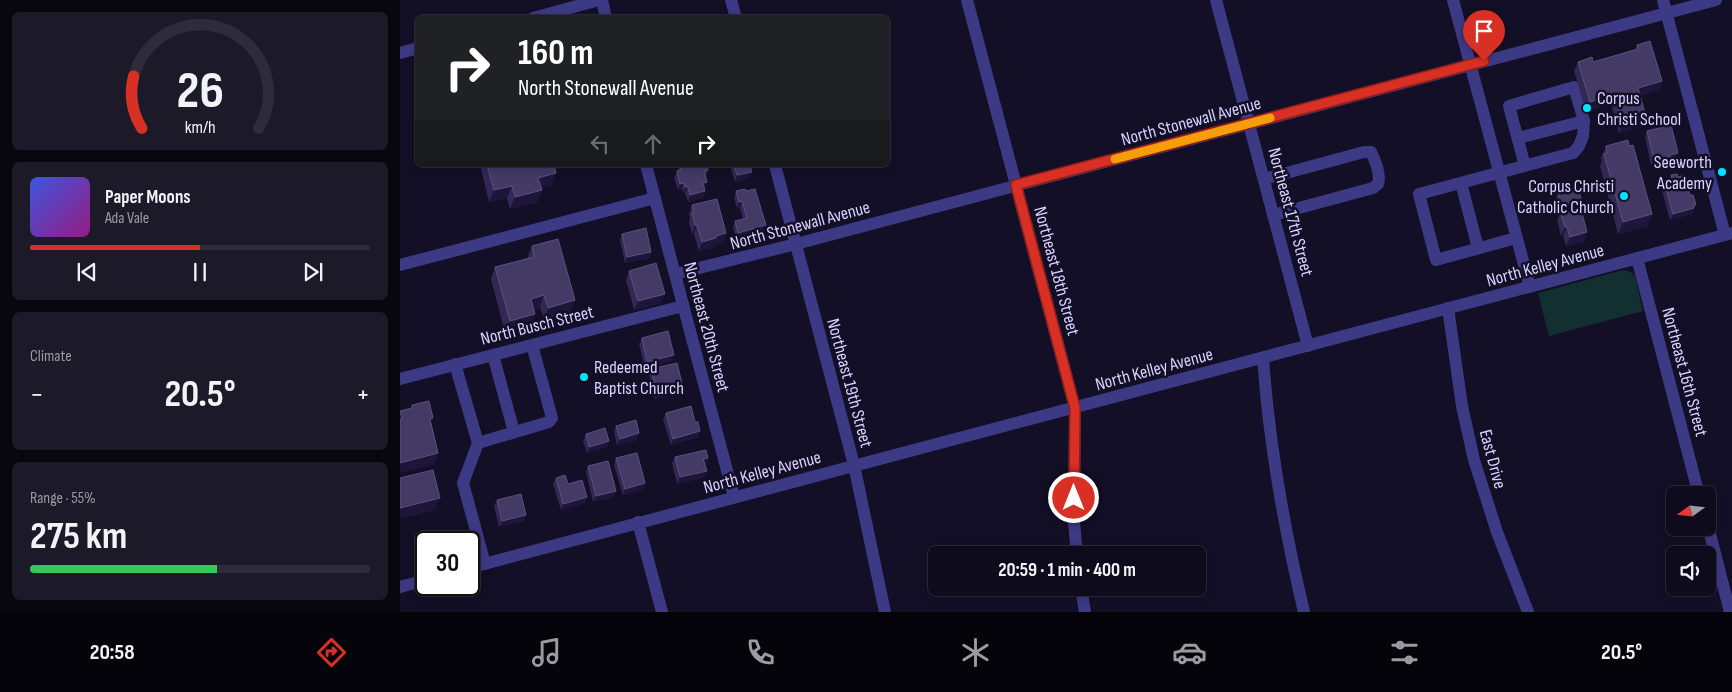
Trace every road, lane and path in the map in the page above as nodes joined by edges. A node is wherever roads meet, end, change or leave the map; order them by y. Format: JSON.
{"nodes":[{"id":1,"x":600,"y":0,"type":"edge"},
{"id":2,"x":731,"y":0,"type":"edge"},
{"id":3,"x":967,"y":0,"type":"edge"},
{"id":4,"x":1216,"y":0,"type":"edge"},
{"id":5,"x":1453,"y":0,"type":"edge"},
{"id":6,"x":1662,"y":0,"type":"edge"},
{"id":7,"x":1716,"y":0,"type":"edge"},
{"id":8,"x":1666,"y":13,"type":"junction"},
{"id":9,"x":544,"y":15,"type":"edge"},
{"id":10,"x":605,"y":15,"type":"edge"},
{"id":11,"x":735,"y":15,"type":"edge"},
{"id":12,"x":415,"y":49,"type":"edge"},
{"id":13,"x":400,"y":53,"type":"edge"},
{"id":14,"x":1470,"y":64,"type":"junction"},
{"id":15,"x":1584,"y":121,"type":"junction"},
{"id":16,"x":1249,"y":124,"type":"junction"},
{"id":17,"x":1518,"y":138,"type":"junction"},
{"id":18,"x":1525,"y":166,"type":"junction"},
{"id":19,"x":647,"y":167,"type":"edge"},
{"id":20,"x":776,"y":167,"type":"edge"},
{"id":21,"x":1499,"y":173,"type":"junction"},
{"id":22,"x":1264,"y":179,"type":"junction"},
{"id":23,"x":1461,"y":183,"type":"junction"},
{"id":24,"x":1016,"y":185,"type":"junction"},
{"id":25,"x":655,"y":198,"type":"junction"},
{"id":26,"x":1273,"y":215,"type":"junction"},
{"id":27,"x":1728,"y":234,"type":"edge"},
{"id":28,"x":1516,"y":238,"type":"junction"},
{"id":29,"x":796,"y":244,"type":"junction"},
{"id":30,"x":1478,"y":248,"type":"junction"},
{"id":31,"x":1638,"y":258,"type":"junction"},
{"id":32,"x":400,"y":265,"type":"edge"},
{"id":33,"x":675,"y":274,"type":"junction"},
{"id":34,"x":1530,"y":287,"type":"junction"},
{"id":35,"x":683,"y":306,"type":"junction"},
{"id":36,"x":1448,"y":308,"type":"junction"},
{"id":37,"x":532,"y":344,"type":"junction"},
{"id":38,"x":1308,"y":346,"type":"junction"},
{"id":39,"x":493,"y":355,"type":"junction"},
{"id":40,"x":1263,"y":358,"type":"junction"},
{"id":41,"x":455,"y":364,"type":"junction"},
{"id":42,"x":400,"y":378,"type":"edge"},
{"id":43,"x":1075,"y":408,"type":"junction"},
{"id":44,"x":514,"y":432,"type":"junction"},
{"id":45,"x":478,"y":442,"type":"junction"},
{"id":46,"x":854,"y":465,"type":"junction"},
{"id":47,"x":1697,"y":486,"type":"edge"},
{"id":48,"x":734,"y":497,"type":"junction"},
{"id":49,"x":638,"y":522,"type":"junction"},
{"id":50,"x":1711,"y":536,"type":"edge"},
{"id":51,"x":1076,"y":546,"type":"edge"},
{"id":52,"x":484,"y":564,"type":"junction"},
{"id":53,"x":480,"y":565,"type":"edge"},
{"id":54,"x":415,"y":583,"type":"edge"},
{"id":55,"x":400,"y":587,"type":"edge"},
{"id":56,"x":1082,"y":596,"type":"edge"},
{"id":57,"x":662,"y":612,"type":"edge"},
{"id":58,"x":885,"y":612,"type":"edge"},
{"id":59,"x":1085,"y":612,"type":"edge"},
{"id":60,"x":1304,"y":612,"type":"edge"},
{"id":61,"x":1528,"y":612,"type":"edge"},
{"id":62,"x":1730,"y":612,"type":"edge"}],
"edges":[{"from":1,"to":9,"type":"street"},
{"from":1,"to":10,"type":"street"},
{"from":2,"to":11,"type":"street"},
{"from":3,"to":24,"type":"street","name":"Northeast 18th Street"},
{"from":4,"to":16,"type":"street","name":"Northeast 17th Street"},
{"from":5,"to":14,"type":"street"},
{"from":6,"to":8,"type":"street"},
{"from":7,"to":8,"type":"street","name":"North Stonewall Avenue"},
{"from":8,"to":14,"type":"street","name":"North Stonewall Avenue"},
{"from":8,"to":27,"type":"street"},
{"from":12,"to":13,"type":"street"},
{"from":14,"to":16,"type":"street","name":"North Stonewall Avenue"},
{"from":14,"to":21,"type":"street"},
{"from":15,"to":17,"type":"street"},
{"from":15,"to":17,"type":"street"},
{"from":15,"to":18,"type":"street"},
{"from":16,"to":22,"type":"street","name":"Northeast 17th Street"},
{"from":16,"to":24,"type":"street","name":"North Stonewall Avenue"},
{"from":17,"to":18,"type":"street"},
{"from":18,"to":21,"type":"street"},
{"from":19,"to":25,"type":"street","name":"Northeast 20th Street"},
{"from":20,"to":29,"type":"street","name":"Northeast 19th Street"},
{"from":21,"to":23,"type":"street"},
{"from":21,"to":28,"type":"street"},
{"from":22,"to":26,"type":"street","name":"Northeast 17th Street"},
{"from":22,"to":26,"type":"street"},
{"from":23,"to":30,"type":"street"},
{"from":23,"to":30,"type":"street"},
{"from":24,"to":29,"type":"street","name":"North Stonewall Avenue"},
{"from":24,"to":43,"type":"street","name":"Northeast 18th Street"},
{"from":25,"to":32,"type":"street"},
{"from":25,"to":33,"type":"street","name":"Northeast 20th Street"},
{"from":26,"to":38,"type":"street","name":"Northeast 17th Street"},
{"from":27,"to":31,"type":"street","name":"North Kelley Avenue"},
{"from":28,"to":30,"type":"street"},
{"from":28,"to":34,"type":"street"},
{"from":29,"to":33,"type":"street","name":"North Stonewall Avenue"},
{"from":29,"to":46,"type":"street","name":"Northeast 19th Street"},
{"from":31,"to":34,"type":"street","name":"North Kelley Avenue"},
{"from":31,"to":47,"type":"street","name":"Northeast 16th Street"},
{"from":33,"to":35,"type":"street","name":"Northeast 20th Street"},
{"from":34,"to":36,"type":"street","name":"North Kelley Avenue"},
{"from":35,"to":37,"type":"street","name":"North Busch Street"},
{"from":35,"to":48,"type":"street","name":"Northeast 20th Street"},
{"from":36,"to":38,"type":"street","name":"North Kelley Avenue"},
{"from":36,"to":61,"type":"street","name":"East Drive"},
{"from":37,"to":39,"type":"street","name":"North Busch Street"},
{"from":37,"to":44,"type":"street"},
{"from":38,"to":40,"type":"street","name":"North Kelley Avenue"},
{"from":39,"to":41,"type":"street","name":"North Busch Street"},
{"from":39,"to":44,"type":"street"},
{"from":40,"to":43,"type":"street","name":"North Kelley Avenue"},
{"from":40,"to":60,"type":"street"},
{"from":41,"to":42,"type":"street","name":"North Busch Street"},
{"from":41,"to":45,"type":"street"},
{"from":43,"to":46,"type":"street","name":"North Kelley Avenue"},
{"from":43,"to":51,"type":"street","name":"Northeast 18th Street"},
{"from":44,"to":45,"type":"street"},
{"from":45,"to":52,"type":"street"},
{"from":46,"to":48,"type":"street","name":"North Kelley Avenue"},
{"from":46,"to":58,"type":"street","name":"Northeast 19th Street"},
{"from":48,"to":49,"type":"street","name":"North Kelley Avenue"},
{"from":49,"to":52,"type":"street","name":"North Kelley Avenue"},
{"from":49,"to":57,"type":"street"},
{"from":50,"to":62,"type":"street"},
{"from":52,"to":53,"type":"street","name":"North Kelley Avenue"},
{"from":54,"to":55,"type":"street"},
{"from":56,"to":59,"type":"street"}]}
